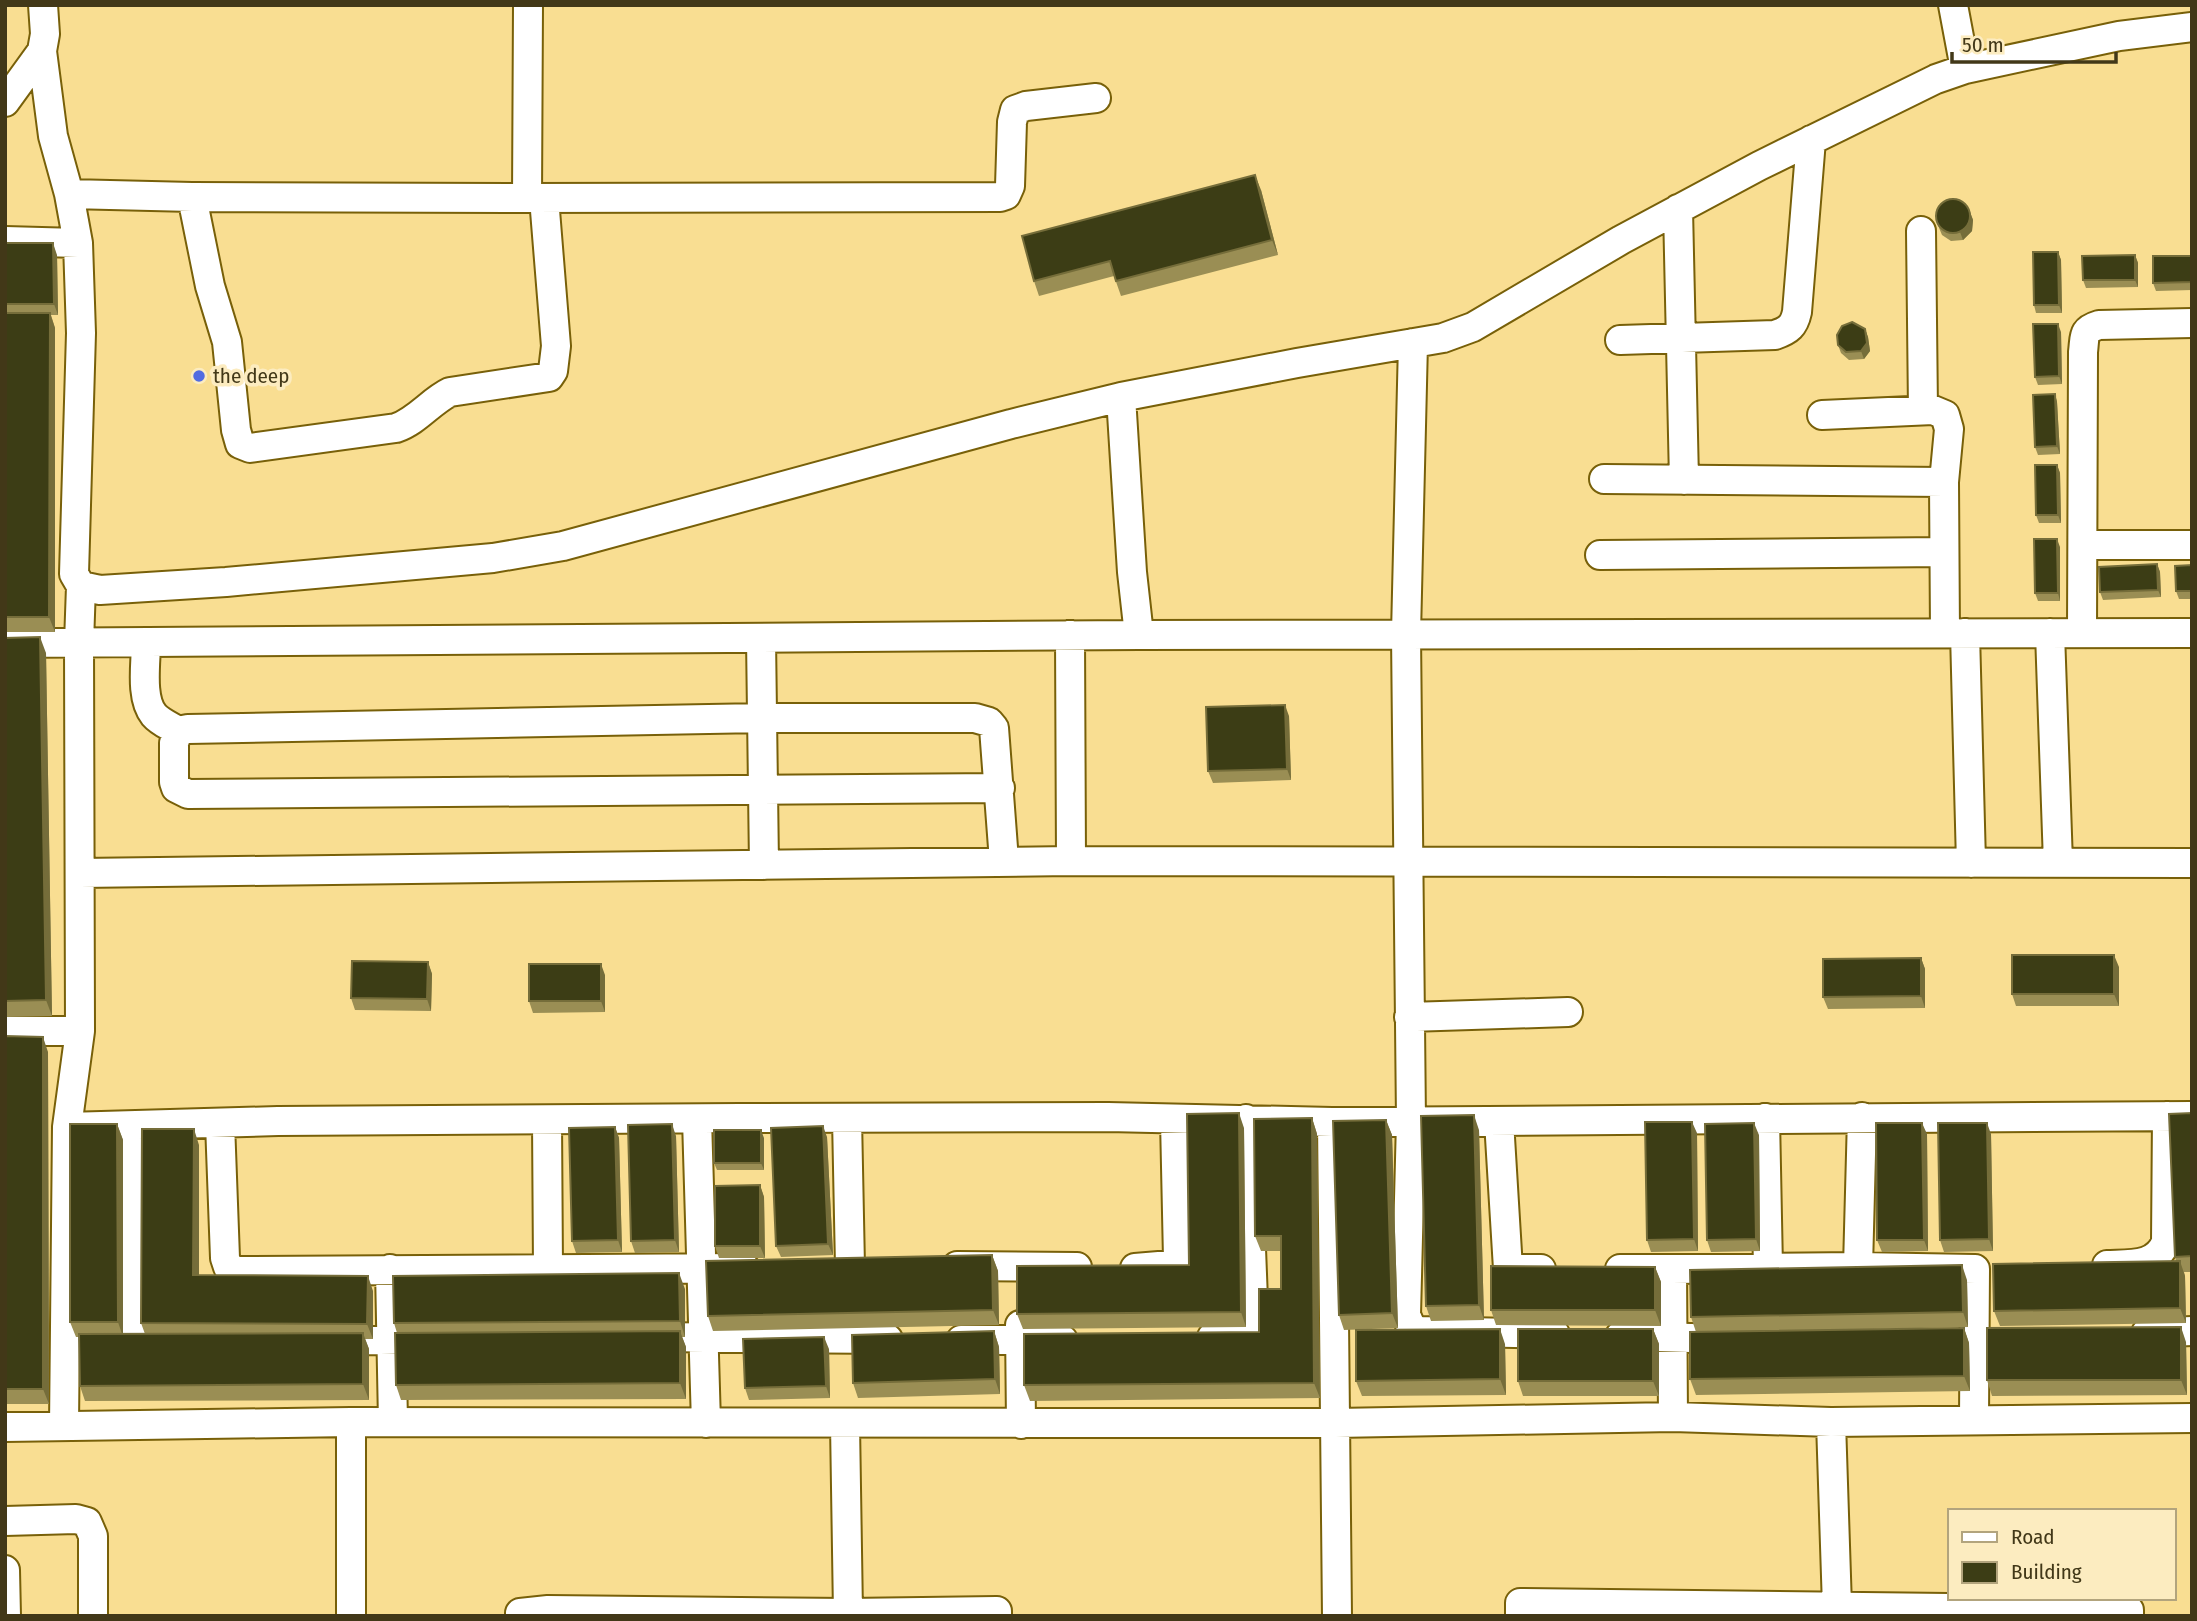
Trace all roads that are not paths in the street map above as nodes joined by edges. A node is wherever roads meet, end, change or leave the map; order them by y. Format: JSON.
{"nodes":[{"id":1,"x":43,"y":5,"type":"edge"},
{"id":2,"x":528,"y":5,"type":"edge"},
{"id":3,"x":1953,"y":5,"type":"edge"},
{"id":4,"x":2192,"y":27,"type":"edge"},
{"id":5,"x":42,"y":51,"type":"junction"},
{"id":6,"x":1965,"y":69,"type":"junction"},
{"id":7,"x":1096,"y":98,"type":"dead end"},
{"id":8,"x":5,"y":102,"type":"edge"},
{"id":9,"x":1811,"y":140,"type":"junction"},
{"id":10,"x":69,"y":194,"type":"junction"},
{"id":11,"x":192,"y":197,"type":"junction"},
{"id":12,"x":535,"y":198,"type":"junction"},
{"id":13,"x":1678,"y":209,"type":"junction"},
{"id":14,"x":1922,"y":231,"type":"dead end"},
{"id":15,"x":5,"y":241,"type":"edge"},
{"id":16,"x":78,"y":243,"type":"junction"},
{"id":17,"x":2192,"y":323,"type":"edge"},
{"id":18,"x":1682,"y":339,"type":"junction"},
{"id":19,"x":1620,"y":340,"type":"dead end"},
{"id":20,"x":1413,"y":343,"type":"junction"},
{"id":21,"x":1121,"y":397,"type":"junction"},
{"id":22,"x":1923,"y":410,"type":"junction"},
{"id":23,"x":1822,"y":415,"type":"dead end"},
{"id":24,"x":1604,"y":479,"type":"dead end"},
{"id":25,"x":1684,"y":480,"type":"junction"},
{"id":26,"x":1944,"y":482,"type":"junction"},
{"id":27,"x":2084,"y":545,"type":"junction"},
{"id":28,"x":2192,"y":545,"type":"edge"},
{"id":29,"x":1944,"y":552,"type":"junction"},
{"id":30,"x":1600,"y":555,"type":"dead end"},
{"id":31,"x":81,"y":586,"type":"junction"},
{"id":32,"x":1955,"y":633,"type":"junction"},
{"id":33,"x":2050,"y":633,"type":"junction"},
{"id":34,"x":2082,"y":633,"type":"junction"},
{"id":35,"x":2192,"y":633,"type":"edge"},
{"id":36,"x":1406,"y":634,"type":"junction"},
{"id":37,"x":1070,"y":635,"type":"junction"},
{"id":38,"x":1139,"y":635,"type":"junction"},
{"id":39,"x":761,"y":638,"type":"junction"},
{"id":40,"x":146,"y":642,"type":"junction"},
{"id":41,"x":5,"y":643,"type":"edge"},
{"id":42,"x":79,"y":643,"type":"junction"},
{"id":43,"x":762,"y":718,"type":"junction"},
{"id":44,"x":178,"y":732,"type":"junction"},
{"id":45,"x":1000,"y":788,"type":"junction"},
{"id":46,"x":761,"y":791,"type":"junction"},
{"id":47,"x":1003,"y":861,"type":"junction"},
{"id":48,"x":1071,"y":861,"type":"junction"},
{"id":49,"x":1407,"y":862,"type":"junction"},
{"id":50,"x":1971,"y":863,"type":"junction"},
{"id":51,"x":2058,"y":863,"type":"junction"},
{"id":52,"x":2192,"y":863,"type":"edge"},
{"id":53,"x":764,"y":865,"type":"junction"},
{"id":54,"x":80,"y":873,"type":"junction"},
{"id":55,"x":1569,"y":1012,"type":"dead end"},
{"id":56,"x":1409,"y":1017,"type":"junction"},
{"id":57,"x":5,"y":1031,"type":"edge"},
{"id":58,"x":80,"y":1031,"type":"junction"},
{"id":59,"x":2179,"y":1116,"type":"edge"},
{"id":60,"x":1862,"y":1117,"type":"junction"},
{"id":61,"x":847,"y":1118,"type":"junction"},
{"id":62,"x":1765,"y":1118,"type":"junction"},
{"id":63,"x":697,"y":1119,"type":"junction"},
{"id":64,"x":1246,"y":1119,"type":"junction"},
{"id":65,"x":547,"y":1120,"type":"junction"},
{"id":66,"x":1175,"y":1120,"type":"junction"},
{"id":67,"x":1411,"y":1121,"type":"junction"},
{"id":68,"x":1499,"y":1121,"type":"junction"},
{"id":69,"x":1332,"y":1122,"type":"junction"},
{"id":70,"x":220,"y":1123,"type":"junction"},
{"id":71,"x":133,"y":1126,"type":"junction"},
{"id":72,"x":66,"y":1127,"type":"junction"},
{"id":73,"x":2082,"y":1266,"type":"edge"},
{"id":74,"x":849,"y":1267,"type":"edge"},
{"id":75,"x":928,"y":1267,"type":"edge"},
{"id":76,"x":1858,"y":1267,"type":"junction"},
{"id":77,"x":769,"y":1268,"type":"edge"},
{"id":78,"x":1768,"y":1268,"type":"junction"},
{"id":79,"x":390,"y":1269,"type":"junction"},
{"id":80,"x":548,"y":1269,"type":"junction"},
{"id":81,"x":702,"y":1269,"type":"junction"},
{"id":82,"x":1672,"y":1269,"type":"junction"},
{"id":83,"x":1019,"y":1287,"type":"junction"},
{"id":84,"x":2192,"y":1331,"type":"edge"},
{"id":85,"x":2124,"y":1334,"type":"edge"},
{"id":86,"x":703,"y":1336,"type":"junction"},
{"id":87,"x":622,"y":1337,"type":"edge"},
{"id":88,"x":1674,"y":1337,"type":"junction"},
{"id":89,"x":1188,"y":1338,"type":"edge"},
{"id":90,"x":391,"y":1339,"type":"junction"},
{"id":91,"x":459,"y":1339,"type":"edge"},
{"id":92,"x":1748,"y":1339,"type":"edge"},
{"id":93,"x":1090,"y":1340,"type":"edge"},
{"id":94,"x":1020,"y":1341,"type":"junction"},
{"id":95,"x":297,"y":1342,"type":"edge"},
{"id":96,"x":190,"y":1344,"type":"edge"},
{"id":97,"x":1672,"y":1417,"type":"junction"},
{"id":98,"x":2192,"y":1418,"type":"edge"},
{"id":99,"x":1974,"y":1419,"type":"junction"},
{"id":100,"x":351,"y":1422,"type":"junction"},
{"id":101,"x":393,"y":1422,"type":"junction"},
{"id":102,"x":1831,"y":1422,"type":"junction"},
{"id":103,"x":706,"y":1423,"type":"junction"},
{"id":104,"x":1336,"y":1423,"type":"junction"},
{"id":105,"x":845,"y":1424,"type":"junction"},
{"id":106,"x":1021,"y":1424,"type":"junction"},
{"id":107,"x":65,"y":1426,"type":"junction"},
{"id":108,"x":5,"y":1427,"type":"edge"},
{"id":109,"x":5,"y":1521,"type":"edge"},
{"id":110,"x":5,"y":1570,"type":"edge"},
{"id":111,"x":1837,"y":1607,"type":"junction"},
{"id":112,"x":1941,"y":1612,"type":"edge"},
{"id":113,"x":848,"y":1613,"type":"junction"},
{"id":114,"x":705,"y":1614,"type":"edge"},
{"id":115,"x":6,"y":1616,"type":"edge"},
{"id":116,"x":93,"y":1616,"type":"edge"},
{"id":117,"x":351,"y":1616,"type":"edge"},
{"id":118,"x":520,"y":1616,"type":"edge"},
{"id":119,"x":997,"y":1616,"type":"edge"},
{"id":120,"x":1337,"y":1616,"type":"edge"},
{"id":121,"x":1520,"y":1616,"type":"edge"},
{"id":122,"x":2129,"y":1616,"type":"edge"}],
"edges":[{"from":1,"to":5,"type":"street"},
{"from":2,"to":12,"type":"street"},
{"from":3,"to":6,"type":"street"},
{"from":4,"to":6,"type":"street"},
{"from":5,"to":8,"type":"street"},
{"from":5,"to":10,"type":"street"},
{"from":6,"to":9,"type":"street"},
{"from":7,"to":12,"type":"street"},
{"from":9,"to":13,"type":"street"},
{"from":9,"to":18,"type":"street"},
{"from":10,"to":11,"type":"street"},
{"from":10,"to":16,"type":"street"},
{"from":11,"to":12,"type":"street"},
{"from":11,"to":12,"type":"street"},
{"from":13,"to":18,"type":"street"},
{"from":13,"to":20,"type":"street"},
{"from":14,"to":22,"type":"street"},
{"from":15,"to":16,"type":"street"},
{"from":16,"to":31,"type":"street"},
{"from":17,"to":27,"type":"street"},
{"from":18,"to":19,"type":"street"},
{"from":18,"to":25,"type":"street"},
{"from":20,"to":21,"type":"street"},
{"from":20,"to":36,"type":"street"},
{"from":21,"to":31,"type":"street"},
{"from":21,"to":38,"type":"street"},
{"from":22,"to":23,"type":"street"},
{"from":22,"to":26,"type":"street"},
{"from":24,"to":25,"type":"street"},
{"from":25,"to":26,"type":"street"},
{"from":26,"to":29,"type":"street"},
{"from":27,"to":28,"type":"street"},
{"from":27,"to":34,"type":"street"},
{"from":29,"to":30,"type":"street"},
{"from":29,"to":32,"type":"street"},
{"from":31,"to":42,"type":"street"},
{"from":32,"to":33,"type":"street"},
{"from":32,"to":36,"type":"street"},
{"from":32,"to":50,"type":"street"},
{"from":33,"to":34,"type":"street"},
{"from":33,"to":51,"type":"street"},
{"from":34,"to":35,"type":"street"},
{"from":36,"to":38,"type":"street"},
{"from":36,"to":49,"type":"street"},
{"from":37,"to":38,"type":"street"},
{"from":37,"to":39,"type":"street"},
{"from":37,"to":48,"type":"street"},
{"from":39,"to":40,"type":"street"},
{"from":39,"to":43,"type":"street"},
{"from":40,"to":42,"type":"street"},
{"from":40,"to":44,"type":"street"},
{"from":41,"to":42,"type":"street"},
{"from":42,"to":54,"type":"street"},
{"from":43,"to":44,"type":"street"},
{"from":43,"to":45,"type":"street"},
{"from":43,"to":46,"type":"street"},
{"from":44,"to":46,"type":"street"},
{"from":45,"to":46,"type":"street"},
{"from":45,"to":47,"type":"street"},
{"from":46,"to":53,"type":"street"},
{"from":47,"to":48,"type":"street"},
{"from":47,"to":53,"type":"street"},
{"from":48,"to":49,"type":"street"},
{"from":49,"to":50,"type":"street"},
{"from":49,"to":56,"type":"street"},
{"from":50,"to":51,"type":"street"},
{"from":51,"to":52,"type":"street"},
{"from":53,"to":54,"type":"street"},
{"from":54,"to":58,"type":"street"},
{"from":55,"to":56,"type":"street"},
{"from":56,"to":67,"type":"street"},
{"from":57,"to":58,"type":"street"},
{"from":58,"to":72,"type":"street"},
{"from":59,"to":60,"type":"street"},
{"from":59,"to":73,"type":"street"},
{"from":60,"to":62,"type":"street"},
{"from":60,"to":76,"type":"street"},
{"from":61,"to":63,"type":"street"},
{"from":61,"to":66,"type":"street"},
{"from":61,"to":74,"type":"street"},
{"from":62,"to":68,"type":"street"},
{"from":62,"to":78,"type":"street"},
{"from":63,"to":65,"type":"street"},
{"from":63,"to":81,"type":"street"},
{"from":64,"to":66,"type":"street"},
{"from":64,"to":69,"type":"street"},
{"from":64,"to":89,"type":"street"},
{"from":65,"to":70,"type":"street"},
{"from":65,"to":80,"type":"street"},
{"from":66,"to":83,"type":"street"},
{"from":67,"to":68,"type":"street"},
{"from":67,"to":69,"type":"street"},
{"from":67,"to":88,"type":"street"},
{"from":68,"to":82,"type":"street"},
{"from":69,"to":104,"type":"street"},
{"from":70,"to":71,"type":"street"},
{"from":70,"to":79,"type":"street"},
{"from":71,"to":72,"type":"street"},
{"from":71,"to":96,"type":"street"},
{"from":72,"to":107,"type":"street"},
{"from":75,"to":83,"type":"street"},
{"from":76,"to":78,"type":"street"},
{"from":76,"to":99,"type":"street"},
{"from":77,"to":81,"type":"street"},
{"from":78,"to":82,"type":"street"},
{"from":79,"to":80,"type":"street"},
{"from":79,"to":90,"type":"street"},
{"from":80,"to":81,"type":"street"},
{"from":81,"to":86,"type":"street"},
{"from":82,"to":88,"type":"street"},
{"from":83,"to":94,"type":"street"},
{"from":84,"to":85,"type":"street"},
{"from":86,"to":87,"type":"street"},
{"from":86,"to":94,"type":"street"},
{"from":86,"to":103,"type":"street"},
{"from":88,"to":92,"type":"street"},
{"from":88,"to":97,"type":"street"},
{"from":90,"to":91,"type":"street"},
{"from":90,"to":95,"type":"street"},
{"from":90,"to":101,"type":"street"},
{"from":93,"to":94,"type":"street"},
{"from":94,"to":106,"type":"street"},
{"from":97,"to":102,"type":"street"},
{"from":97,"to":104,"type":"street"},
{"from":98,"to":99,"type":"street"},
{"from":99,"to":102,"type":"street"},
{"from":100,"to":101,"type":"street"},
{"from":100,"to":107,"type":"street"},
{"from":100,"to":117,"type":"street"},
{"from":101,"to":103,"type":"street"},
{"from":102,"to":111,"type":"street"},
{"from":103,"to":105,"type":"street"},
{"from":104,"to":106,"type":"street"},
{"from":104,"to":120,"type":"street"},
{"from":105,"to":106,"type":"street"},
{"from":105,"to":113,"type":"street"},
{"from":107,"to":108,"type":"street"},
{"from":109,"to":116,"type":"street"},
{"from":110,"to":115,"type":"street"},
{"from":111,"to":112,"type":"street"},
{"from":111,"to":121,"type":"street"},
{"from":112,"to":122,"type":"street"},
{"from":113,"to":114,"type":"street"},
{"from":113,"to":119,"type":"street"},
{"from":114,"to":118,"type":"street"}]}
